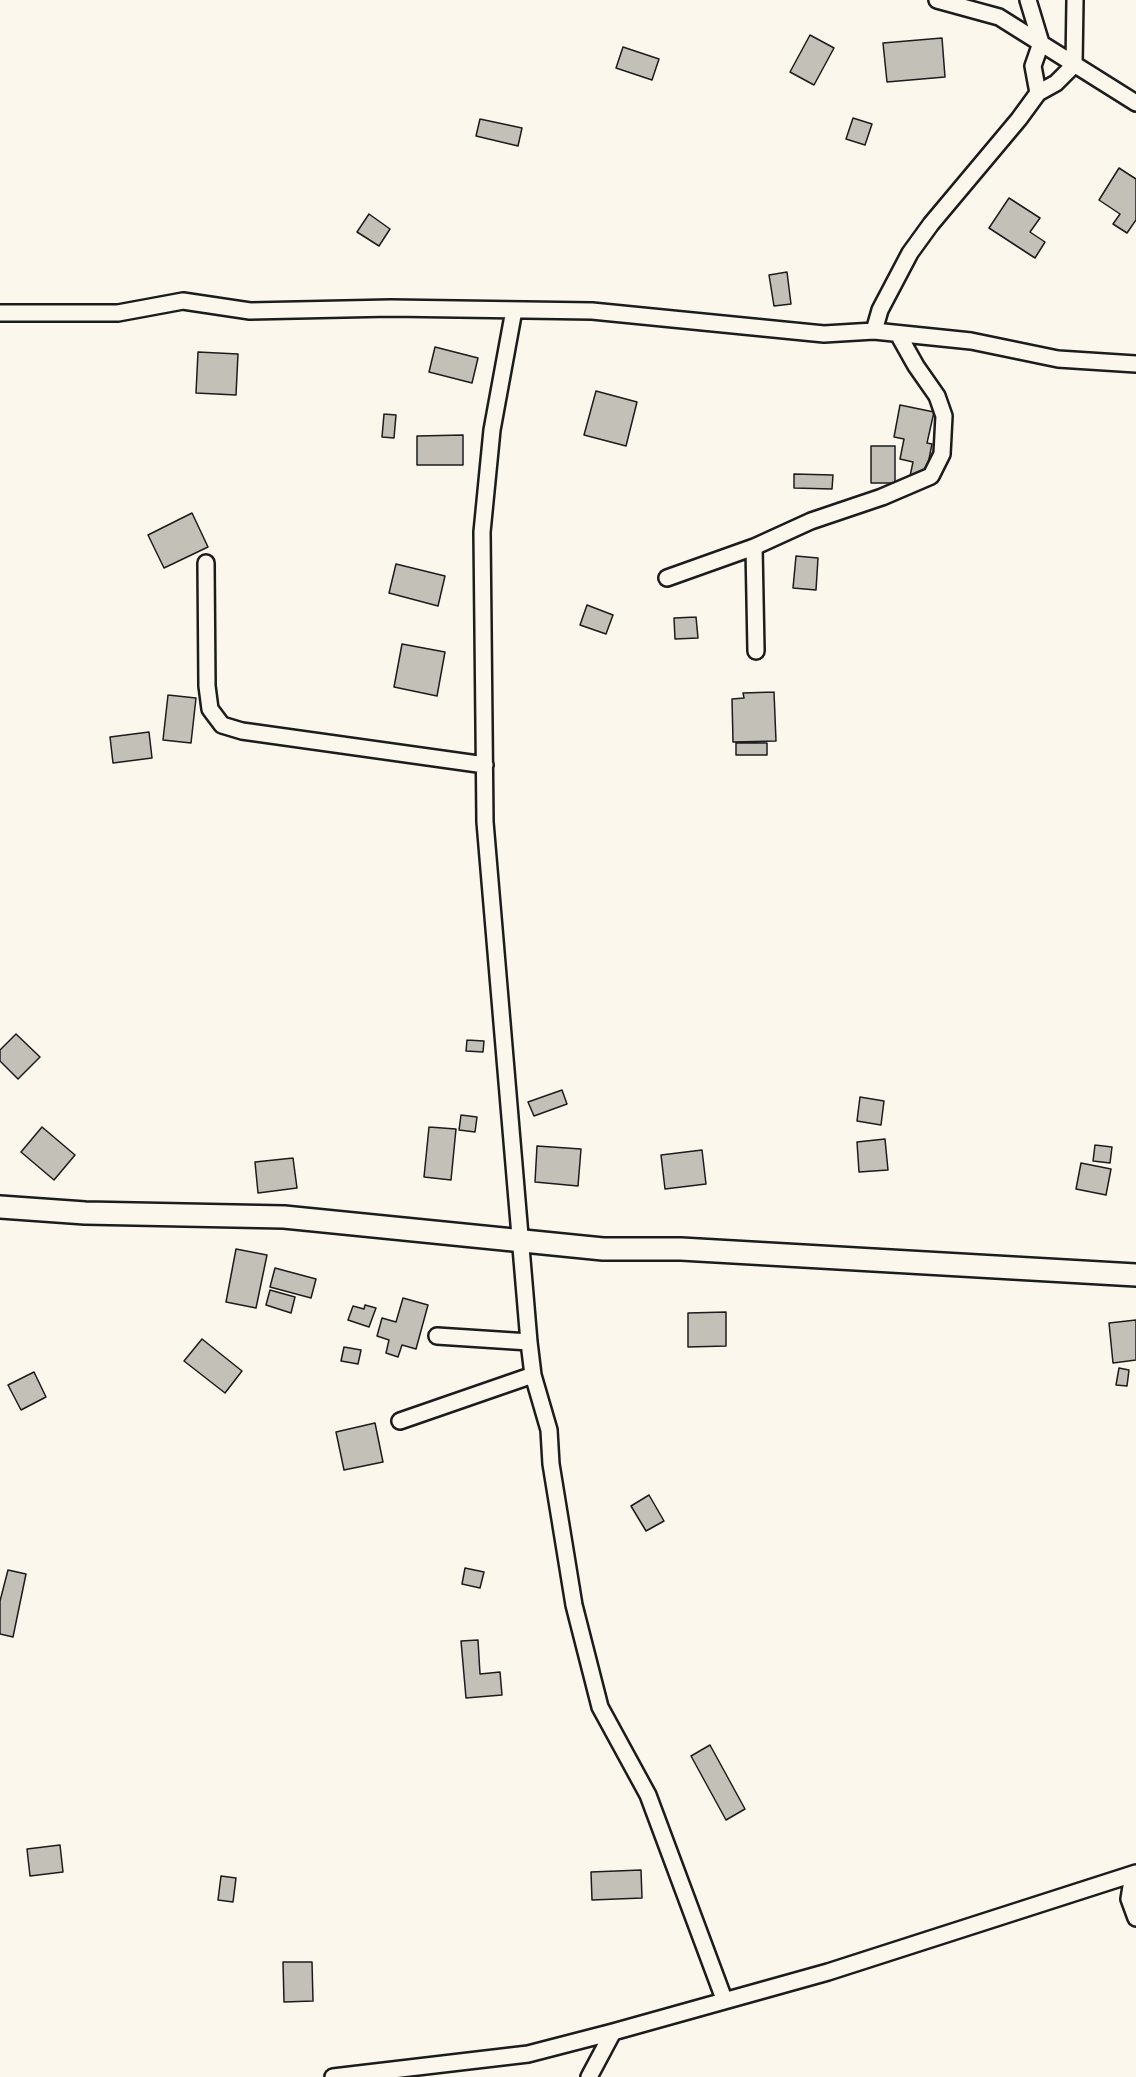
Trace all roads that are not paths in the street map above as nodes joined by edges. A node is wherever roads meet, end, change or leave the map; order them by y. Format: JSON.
{"nodes":[{"id":1,"x":937,"y":0,"type":"edge"},
{"id":2,"x":1028,"y":0,"type":"edge"},
{"id":3,"x":1076,"y":0,"type":"edge"},
{"id":4,"x":1041,"y":43,"type":"junction"},
{"id":5,"x":1074,"y":65,"type":"junction"},
{"id":6,"x":1038,"y":93,"type":"junction"},
{"id":7,"x":1136,"y":103,"type":"edge"},
{"id":8,"x":514,"y":310,"type":"junction"},
{"id":9,"x":0,"y":313,"type":"edge"},
{"id":10,"x":874,"y":331,"type":"junction"},
{"id":11,"x":898,"y":334,"type":"junction"},
{"id":12,"x":1136,"y":364,"type":"edge"},
{"id":13,"x":754,"y":547,"type":"junction"},
{"id":14,"x":206,"y":562,"type":"dead end"},
{"id":15,"x":667,"y":578,"type":"dead end"},
{"id":16,"x":756,"y":651,"type":"dead end"},
{"id":17,"x":485,"y":765,"type":"junction"},
{"id":18,"x":0,"y":1208,"type":"edge"},
{"id":19,"x":522,"y":1239,"type":"junction"},
{"id":20,"x":1136,"y":1275,"type":"edge"},
{"id":21,"x":437,"y":1336,"type":"dead end"},
{"id":22,"x":529,"y":1342,"type":"junction"},
{"id":23,"x":533,"y":1375,"type":"junction"},
{"id":24,"x":400,"y":1420,"type":"dead end"},
{"id":25,"x":1134,"y":1873,"type":"edge"},
{"id":26,"x":1108,"y":1884,"type":"junction"},
{"id":27,"x":1129,"y":1899,"type":"junction"},
{"id":28,"x":1136,"y":1918,"type":"edge"},
{"id":29,"x":724,"y":1999,"type":"junction"},
{"id":30,"x":613,"y":2032,"type":"junction"},
{"id":31,"x":333,"y":2077,"type":"edge"},
{"id":32,"x":589,"y":2077,"type":"edge"}],
"edges":[{"from":1,"to":4,"type":"street"},
{"from":2,"to":4,"type":"street"},
{"from":3,"to":5,"type":"street"},
{"from":4,"to":5,"type":"street"},
{"from":4,"to":6,"type":"street"},
{"from":5,"to":6,"type":"street"},
{"from":5,"to":7,"type":"street"},
{"from":6,"to":10,"type":"street"},
{"from":8,"to":9,"type":"street"},
{"from":8,"to":10,"type":"street"},
{"from":8,"to":17,"type":"street"},
{"from":10,"to":11,"type":"street"},
{"from":11,"to":12,"type":"street"},
{"from":11,"to":13,"type":"street"},
{"from":13,"to":15,"type":"street"},
{"from":13,"to":16,"type":"street"},
{"from":14,"to":17,"type":"street"},
{"from":17,"to":19,"type":"street"},
{"from":18,"to":19,"type":"street"},
{"from":19,"to":20,"type":"street"},
{"from":19,"to":22,"type":"street"},
{"from":21,"to":22,"type":"street"},
{"from":22,"to":23,"type":"street"},
{"from":23,"to":24,"type":"street"},
{"from":23,"to":29,"type":"street"},
{"from":25,"to":26,"type":"street"},
{"from":25,"to":27,"type":"street"},
{"from":26,"to":27,"type":"street"},
{"from":26,"to":29,"type":"street"},
{"from":27,"to":28,"type":"street"},
{"from":29,"to":30,"type":"street"},
{"from":30,"to":31,"type":"street"},
{"from":30,"to":32,"type":"street"}]}
